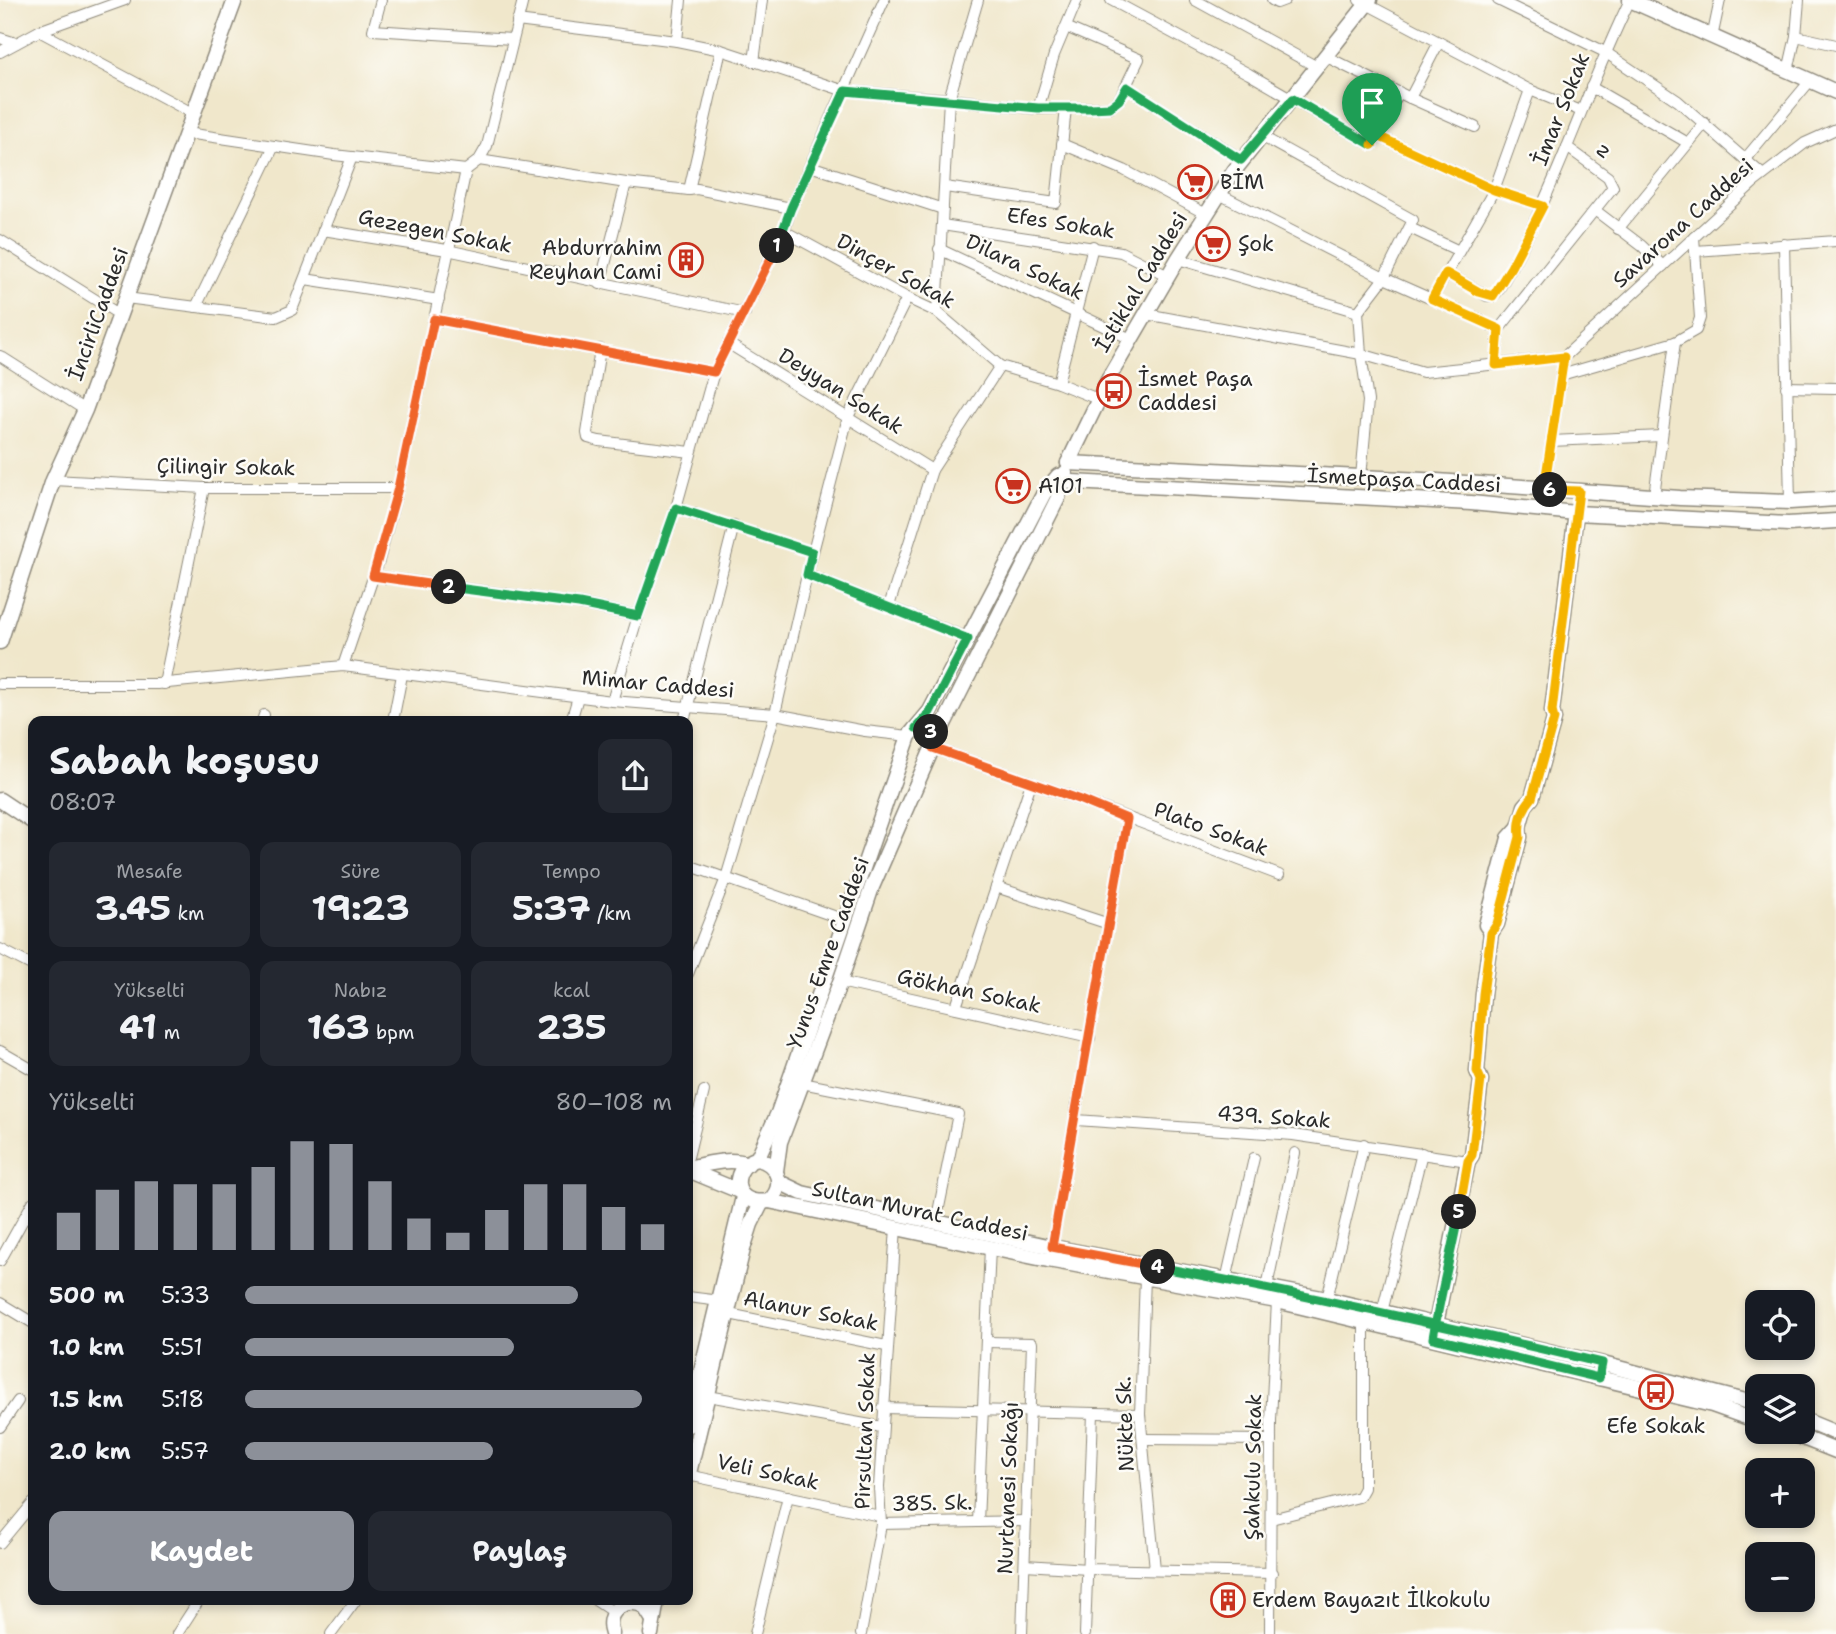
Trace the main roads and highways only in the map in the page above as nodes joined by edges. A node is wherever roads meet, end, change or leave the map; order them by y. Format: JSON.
{"nodes":[{"id":1,"x":235,"y":0,"type":"edge"},
{"id":2,"x":1630,"y":0,"type":"edge"},
{"id":3,"x":1365,"y":1,"type":"edge"},
{"id":4,"x":1836,"y":92,"type":"edge"},
{"id":5,"x":1068,"y":463,"type":"junction"},
{"id":6,"x":1220,"y":470,"type":"junction"},
{"id":7,"x":1361,"y":477,"type":"junction"},
{"id":8,"x":1058,"y":481,"type":"junction"},
{"id":9,"x":1218,"y":490,"type":"junction"},
{"id":10,"x":1579,"y":491,"type":"junction"},
{"id":11,"x":1359,"y":498,"type":"junction"},
{"id":12,"x":1836,"y":499,"type":"edge"},
{"id":13,"x":1790,"y":502,"type":"junction"},
{"id":14,"x":1577,"y":513,"type":"junction"},
{"id":15,"x":1836,"y":521,"type":"edge"},
{"id":16,"x":1788,"y":524,"type":"junction"},
{"id":17,"x":0,"y":642,"type":"edge"},
{"id":18,"x":911,"y":736,"type":"junction"},
{"id":19,"x":932,"y":748,"type":"junction"},
{"id":20,"x":0,"y":800,"type":"edge"},
{"id":21,"x":28,"y":819,"type":"edge"},
{"id":22,"x":752,"y":1161,"type":"junction"},
{"id":23,"x":693,"y":1168,"type":"edge"},
{"id":24,"x":693,"y":1171,"type":"edge"},
{"id":25,"x":777,"y":1176,"type":"junction"},
{"id":26,"x":741,"y":1194,"type":"junction"},
{"id":27,"x":766,"y":1201,"type":"junction"},
{"id":28,"x":1435,"y":1331,"type":"junction"},
{"id":29,"x":1600,"y":1370,"type":"junction"},
{"id":30,"x":1745,"y":1401,"type":"edge"},
{"id":31,"x":693,"y":1406,"type":"edge"},
{"id":32,"x":1745,"y":1417,"type":"edge"},
{"id":33,"x":1815,"y":1424,"type":"edge"},
{"id":34,"x":1836,"y":1433,"type":"edge"},
{"id":35,"x":1815,"y":1443,"type":"edge"},
{"id":36,"x":1836,"y":1451,"type":"edge"},
{"id":37,"x":693,"y":1456,"type":"edge"},
{"id":38,"x":622,"y":1605,"type":"edge"},
{"id":39,"x":640,"y":1605,"type":"edge"},
{"id":40,"x":656,"y":1605,"type":"edge"},
{"id":41,"x":652,"y":1627,"type":"edge"},
{"id":42,"x":609,"y":1632,"type":"edge"}],
"edges":[{"from":1,"to":17,"type":"main road","name":"İncirliCaddesi"},
{"from":2,"to":4,"type":"main road"},
{"from":3,"to":5,"type":"main road","name":"İstiklal Caddesi"},
{"from":5,"to":6,"type":"main road","name":"İsmetpaşa Caddesi"},
{"from":5,"to":8,"type":"main road","name":"İstiklal Caddesi"},
{"from":6,"to":7,"type":"main road","name":"İsmetpaşa Caddesi"},
{"from":6,"to":9,"type":"main road"},
{"from":7,"to":10,"type":"main road","name":"İsmetpaşa Caddesi"},
{"from":7,"to":11,"type":"main road"},
{"from":8,"to":9,"type":"main road","name":"İsmetpaşa Caddesi"},
{"from":8,"to":18,"type":"main road"},
{"from":8,"to":19,"type":"main road","name":"Yunus Emre Caddesi"},
{"from":9,"to":11,"type":"main road","name":"İsmetpaşa Caddesi"},
{"from":10,"to":13,"type":"main road","name":"İsmetpaşa Caddesi"},
{"from":10,"to":14,"type":"main road"},
{"from":11,"to":14,"type":"main road","name":"İsmetpaşa Caddesi"},
{"from":12,"to":13,"type":"main road","name":"İsmetpaşa Caddesi"},
{"from":13,"to":16,"type":"main road"},
{"from":14,"to":16,"type":"main road","name":"İsmetpaşa Caddesi"},
{"from":14,"to":28,"type":"main road"},
{"from":15,"to":16,"type":"main road","name":"İsmetpaşa Caddesi"},
{"from":18,"to":19,"type":"main road"},
{"from":18,"to":19,"type":"main road"},
{"from":18,"to":22,"type":"main road"},
{"from":19,"to":25,"type":"main road","name":"Yunus Emre Caddesi"},
{"from":20,"to":21,"type":"main road"},
{"from":22,"to":23,"type":"main road"},
{"from":22,"to":25,"type":"main road"},
{"from":22,"to":26,"type":"main road"},
{"from":24,"to":26,"type":"main road"},
{"from":25,"to":27,"type":"main road"},
{"from":25,"to":28,"type":"main road","name":"Sultan Murat Caddesi"},
{"from":26,"to":27,"type":"main road"},
{"from":26,"to":31,"type":"main road"},
{"from":27,"to":28,"type":"main road","name":"Sultan Murat Caddesi"},
{"from":27,"to":37,"type":"main road"},
{"from":28,"to":29,"type":"main road","name":"Sultan Murat Caddesi"},
{"from":29,"to":30,"type":"main road"},
{"from":29,"to":32,"type":"main road","name":"Sultan Murat Caddesi"},
{"from":33,"to":34,"type":"main road"},
{"from":35,"to":36,"type":"main road"},
{"from":38,"to":42,"type":"main road"},
{"from":39,"to":41,"type":"main road"},
{"from":40,"to":41,"type":"main road"}]}
